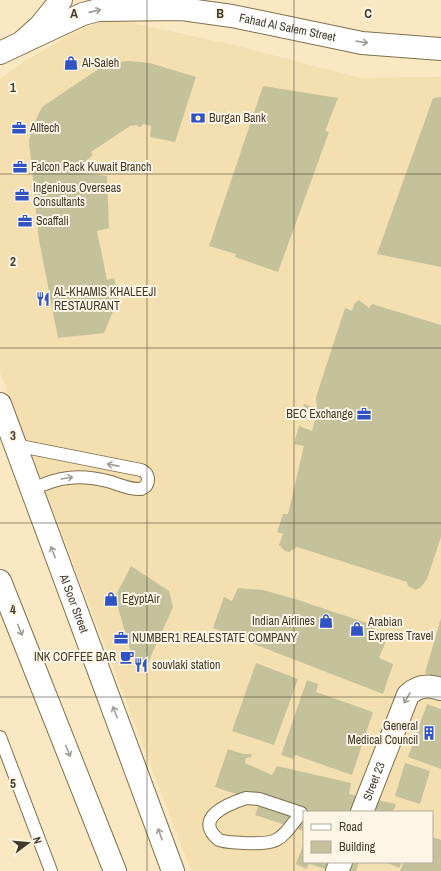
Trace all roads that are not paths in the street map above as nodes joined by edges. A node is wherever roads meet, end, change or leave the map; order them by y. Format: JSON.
{"nodes":[{"id":1,"x":61,"y":0,"type":"edge"},
{"id":2,"x":231,"y":0,"type":"edge"},
{"id":3,"x":278,"y":26,"type":"junction"},
{"id":4,"x":21,"y":43,"type":"junction"},
{"id":5,"x":441,"y":49,"type":"edge"},
{"id":6,"x":0,"y":53,"type":"edge"},
{"id":7,"x":0,"y":404,"type":"edge"},
{"id":8,"x":15,"y":446,"type":"junction"},
{"id":9,"x":30,"y":490,"type":"junction"},
{"id":10,"x":0,"y":583,"type":"edge"},
{"id":11,"x":441,"y":689,"type":"edge"},
{"id":12,"x":0,"y":737,"type":"edge"},
{"id":13,"x":362,"y":811,"type":"edge"},
{"id":14,"x":302,"y":813,"type":"edge"},
{"id":15,"x":51,"y":871,"type":"edge"},
{"id":16,"x":115,"y":871,"type":"edge"},
{"id":17,"x":173,"y":871,"type":"edge"}],
"edges":[{"from":1,"to":4,"type":"main road"},
{"from":2,"to":3,"type":"main road"},
{"from":4,"to":3,"type":"main road","name":"Fahad Al Salem Street","one_way":true},
{"from":3,"to":5,"type":"main road","name":"Fahad Al Salem Street","one_way":true},
{"from":4,"to":6,"type":"main road","name":"Fahad Al Salem Street"},
{"from":7,"to":8,"type":"main road","name":"Al Soor Street"},
{"from":8,"to":9,"type":"main road","name":"Al Soor Street"},
{"from":9,"to":8,"type":"lane","one_way":true},
{"from":17,"to":9,"type":"main road","name":"Al Soor Street","one_way":true},
{"from":10,"to":16,"type":"main road","one_way":true},
{"from":11,"to":13,"type":"main road","name":"Street 23","one_way":true},
{"from":12,"to":15,"type":"lane"},
{"from":14,"to":14,"type":"lane"}]}
